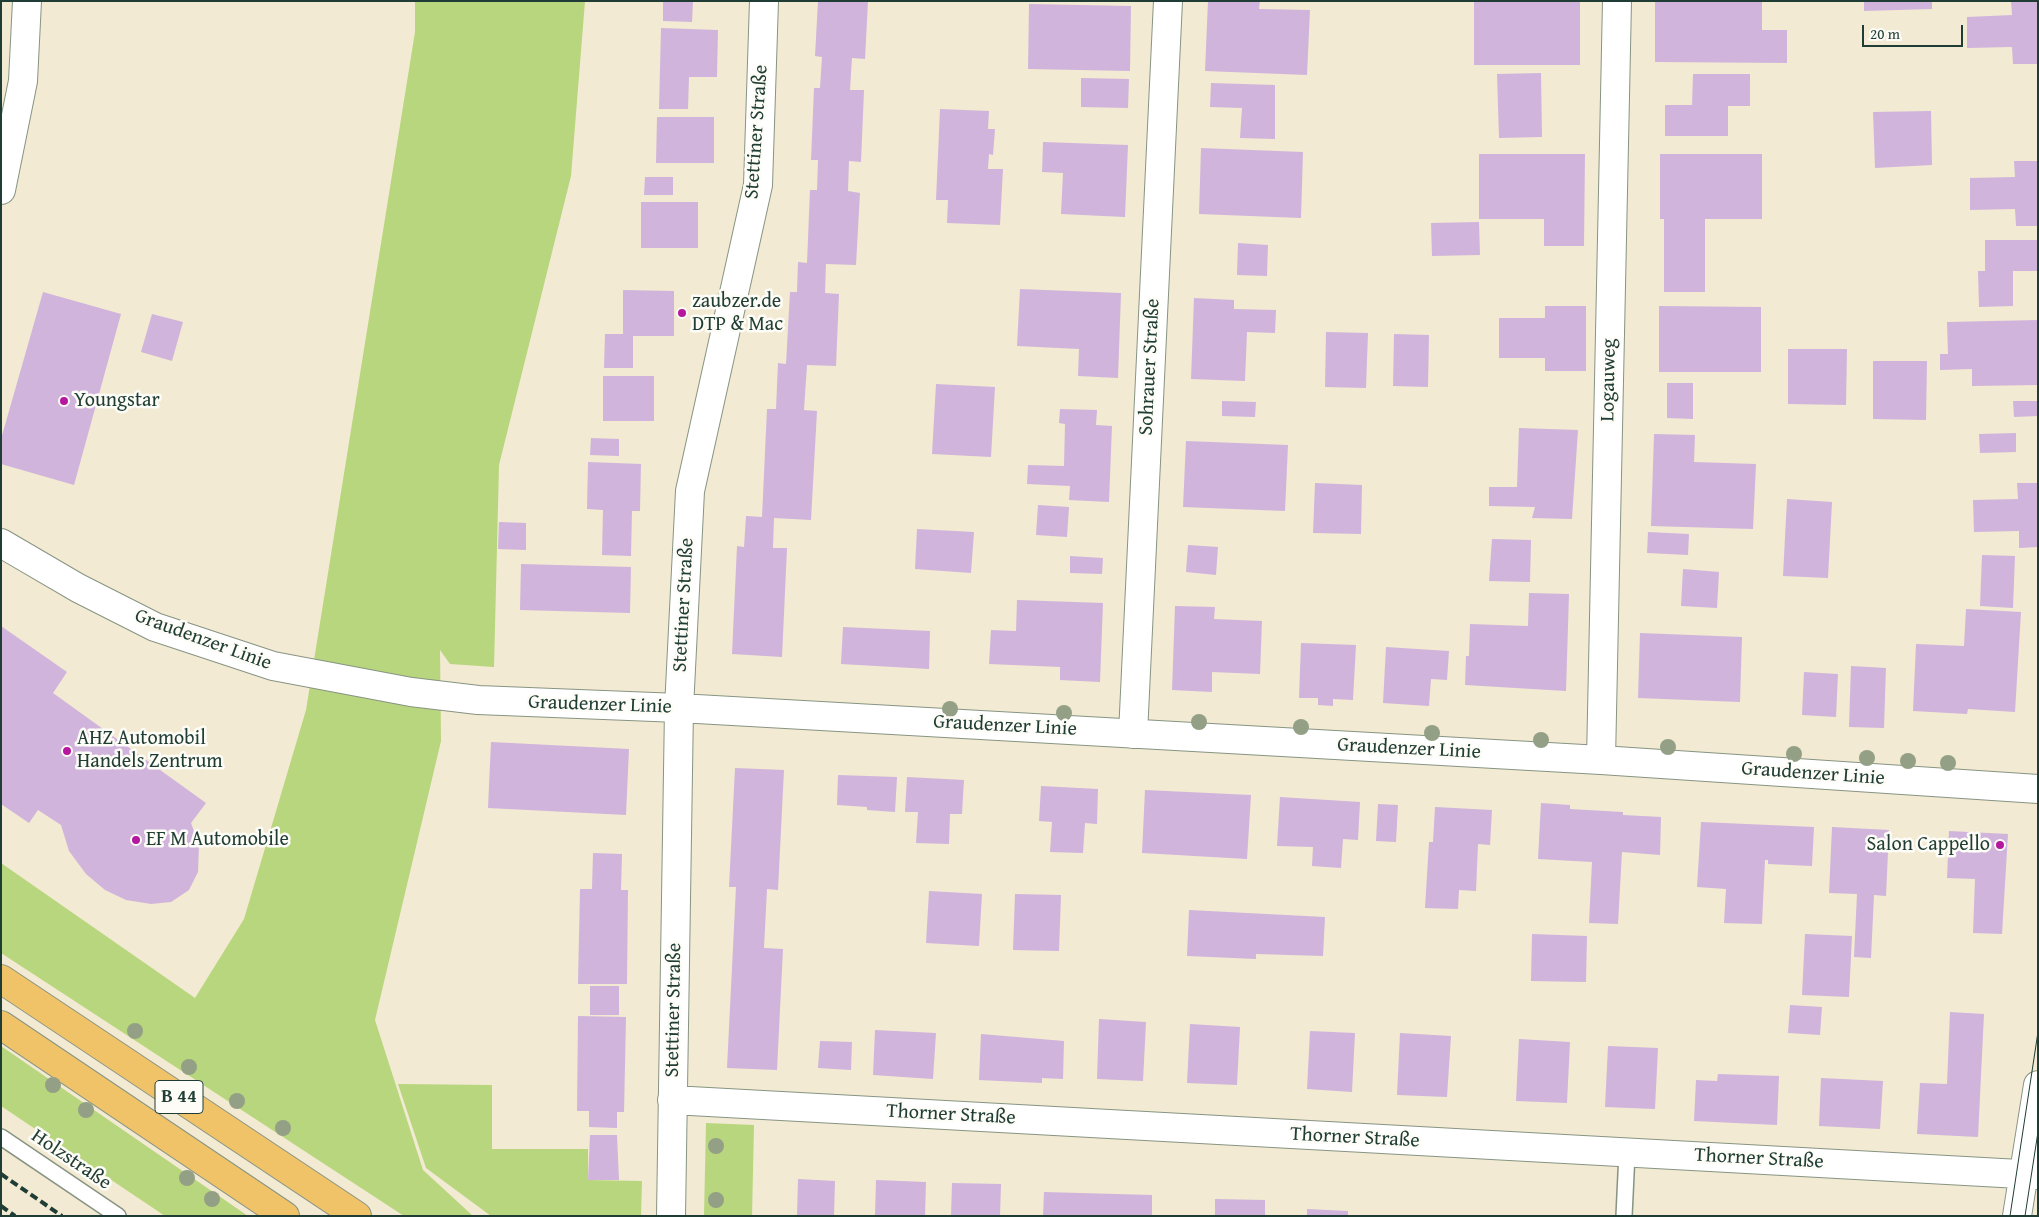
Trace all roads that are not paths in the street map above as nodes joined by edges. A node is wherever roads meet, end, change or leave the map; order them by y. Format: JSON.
{"nodes":[{"id":1,"x":27,"y":1,"type":"edge"},
{"id":2,"x":764,"y":1,"type":"edge"},
{"id":3,"x":1168,"y":1,"type":"edge"},
{"id":4,"x":1617,"y":1,"type":"edge"},
{"id":5,"x":1,"y":190,"type":"edge"},
{"id":6,"x":1,"y":543,"type":"edge"},
{"id":7,"x":679,"y":708,"type":"junction"},
{"id":8,"x":1133,"y":734,"type":"junction"},
{"id":9,"x":1601,"y":760,"type":"junction"},
{"id":10,"x":2038,"y":789,"type":"edge"},
{"id":11,"x":1,"y":979,"type":"edge"},
{"id":12,"x":1,"y":1024,"type":"edge"},
{"id":13,"x":2038,"y":1085,"type":"edge"},
{"id":14,"x":672,"y":1100,"type":"junction"},
{"id":15,"x":1,"y":1138,"type":"edge"},
{"id":16,"x":1627,"y":1153,"type":"junction"},
{"id":17,"x":2031,"y":1174,"type":"edge"},
{"id":18,"x":118,"y":1216,"type":"edge"},
{"id":19,"x":285,"y":1216,"type":"edge"},
{"id":20,"x":357,"y":1216,"type":"edge"},
{"id":21,"x":670,"y":1216,"type":"edge"},
{"id":22,"x":1624,"y":1216,"type":"edge"},
{"id":23,"x":2017,"y":1216,"type":"edge"}],
"edges":[{"from":1,"to":5,"type":"street"},
{"from":2,"to":7,"type":"street","name":"Stettiner Straße"},
{"from":3,"to":8,"type":"street","name":"Sohrauer Straße"},
{"from":4,"to":9,"type":"street","name":"Logauweg"},
{"from":6,"to":7,"type":"street","name":"Graudenzer Linie"},
{"from":7,"to":8,"type":"street","name":"Graudenzer Linie"},
{"from":7,"to":14,"type":"street","name":"Stettiner Straße"},
{"from":8,"to":9,"type":"street","name":"Graudenzer Linie"},
{"from":9,"to":10,"type":"street","name":"Graudenzer Linie"},
{"from":11,"to":20,"type":"main road","number":"B 44"},
{"from":12,"to":19,"type":"main road","number":"B 44"},
{"from":13,"to":17,"type":"street"},
{"from":14,"to":16,"type":"street","name":"Thorner Straße"},
{"from":14,"to":21,"type":"street","name":"Stettiner Straße"},
{"from":15,"to":18,"type":"lane","name":"Holzstraße"},
{"from":16,"to":17,"type":"street","name":"Thorner Straße"},
{"from":16,"to":22,"type":"lane"},
{"from":17,"to":23,"type":"street"}]}
